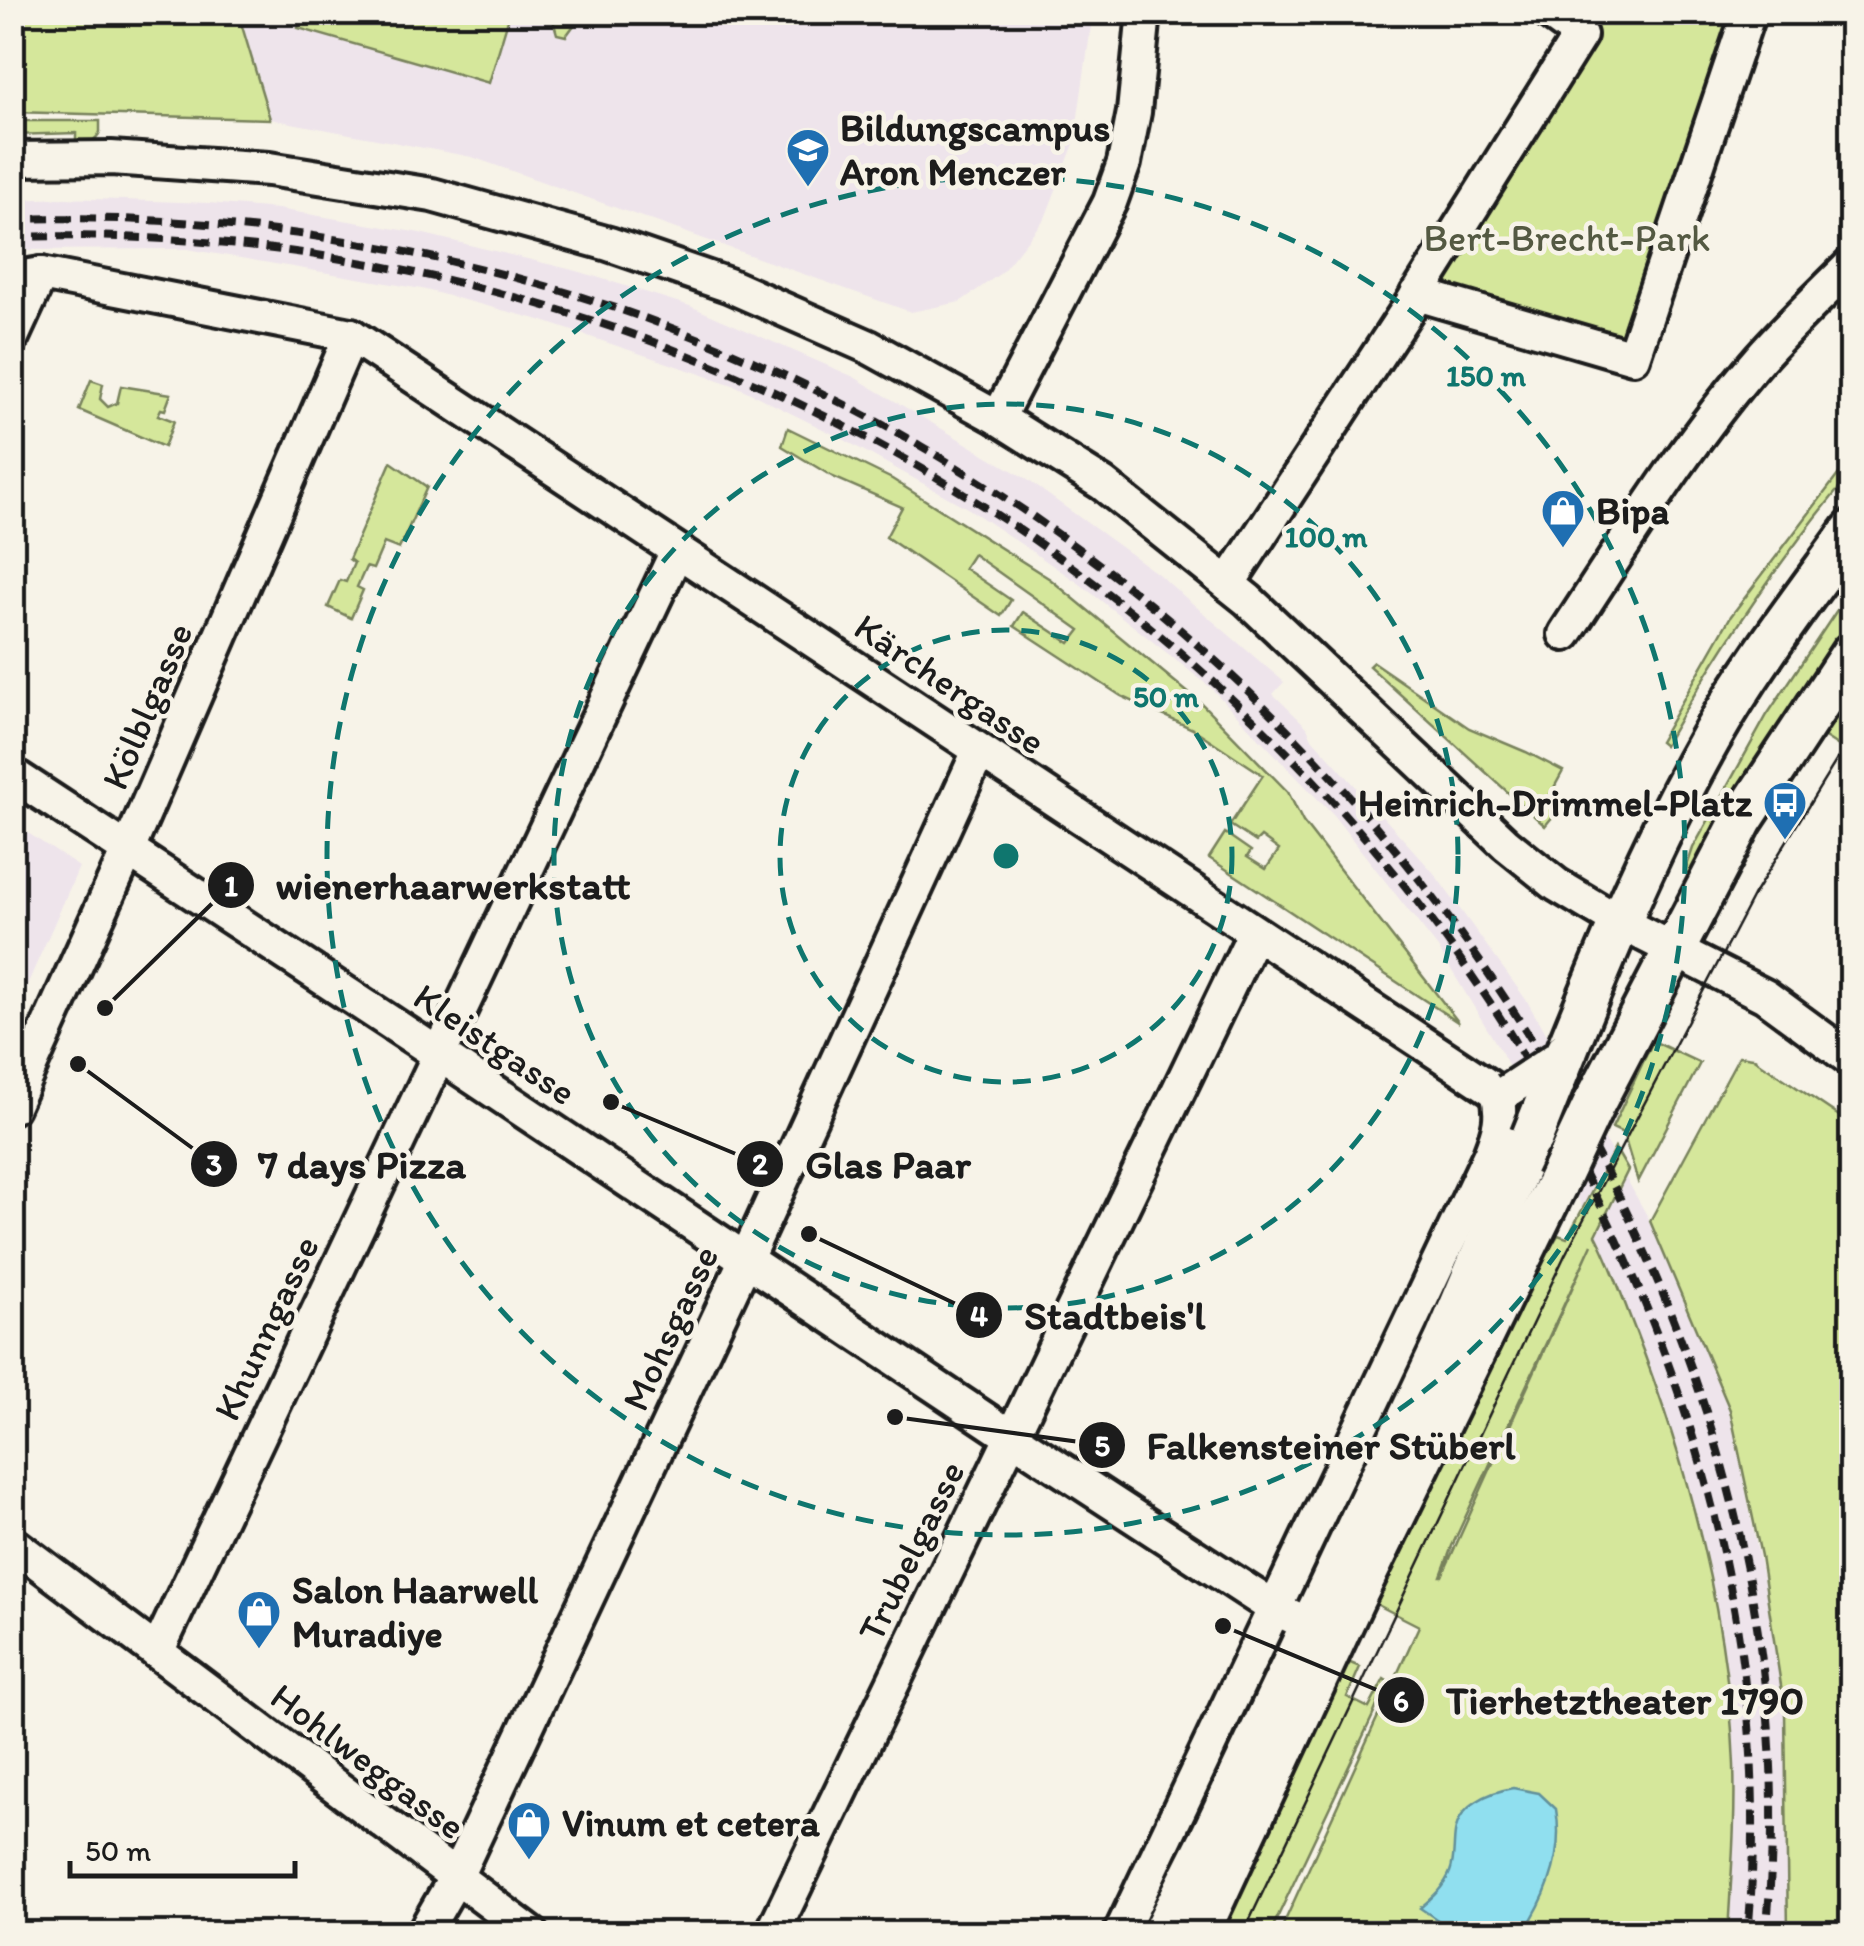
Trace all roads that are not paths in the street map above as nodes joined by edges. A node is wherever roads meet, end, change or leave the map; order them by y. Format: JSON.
{"nodes":[{"id":1,"x":1144,"y":12,"type":"edge"},
{"id":2,"x":1548,"y":12,"type":"edge"},
{"id":3,"x":1749,"y":12,"type":"edge"},
{"id":4,"x":12,"y":160,"type":"edge"},
{"id":5,"x":1852,"y":264,"type":"edge"},
{"id":6,"x":27,"y":276,"type":"edge"},
{"id":7,"x":1417,"y":294,"type":"junction"},
{"id":8,"x":352,"y":335,"type":"junction"},
{"id":9,"x":12,"y":338,"type":"edge"},
{"id":10,"x":998,"y":418,"type":"junction"},
{"id":11,"x":1852,"y":531,"type":"edge"},
{"id":12,"x":677,"y":550,"type":"junction"},
{"id":13,"x":1228,"y":584,"type":"junction"},
{"id":14,"x":1565,"y":634,"type":"dead end"},
{"id":15,"x":1852,"y":652,"type":"edge"},
{"id":16,"x":979,"y":751,"type":"junction"},
{"id":17,"x":12,"y":774,"type":"edge"},
{"id":18,"x":128,"y":850,"type":"junction"},
{"id":19,"x":1619,"y":922,"type":"junction"},
{"id":20,"x":1254,"y":934,"type":"junction"},
{"id":21,"x":1672,"y":949,"type":"junction"},
{"id":22,"x":1566,"y":1052,"type":"junction"},
{"id":23,"x":440,"y":1055,"type":"junction"},
{"id":24,"x":1852,"y":1060,"type":"edge"},
{"id":25,"x":1502,"y":1091,"type":"junction"},
{"id":26,"x":12,"y":1107,"type":"edge"},
{"id":27,"x":746,"y":1258,"type":"junction"},
{"id":28,"x":1010,"y":1436,"type":"junction"},
{"id":29,"x":12,"y":1543,"type":"edge"},
{"id":30,"x":1274,"y":1608,"type":"junction"},
{"id":31,"x":1324,"y":1632,"type":"junction"},
{"id":32,"x":157,"y":1652,"type":"junction"},
{"id":33,"x":456,"y":1877,"type":"junction"},
{"id":34,"x":423,"y":1934,"type":"edge"},
{"id":35,"x":532,"y":1934,"type":"edge"},
{"id":36,"x":772,"y":1934,"type":"edge"},
{"id":37,"x":1120,"y":1934,"type":"edge"},
{"id":38,"x":1162,"y":1934,"type":"edge"},
{"id":39,"x":1198,"y":1934,"type":"edge"}],
"edges":[{"from":1,"to":10,"type":"street"},
{"from":2,"to":7,"type":"street"},
{"from":3,"to":7,"type":"street"},
{"from":4,"to":10,"type":"street"},
{"from":5,"to":14,"type":"street"},
{"from":6,"to":8,"type":"street"},
{"from":6,"to":9,"type":"street"},
{"from":7,"to":13,"type":"street"},
{"from":8,"to":12,"type":"street","name":"Kärchergasse"},
{"from":8,"to":18,"type":"street","name":"Kölblgasse"},
{"from":10,"to":13,"type":"street"},
{"from":11,"to":19,"type":"main road"},
{"from":12,"to":16,"type":"street","name":"Kärchergasse"},
{"from":12,"to":23,"type":"street","name":"Khunngasse"},
{"from":13,"to":19,"type":"street"},
{"from":15,"to":21,"type":"main road"},
{"from":16,"to":20,"type":"street","name":"Kärchergasse"},
{"from":16,"to":27,"type":"street","name":"Mohsgasse"},
{"from":17,"to":18,"type":"street","name":"Kleistgasse"},
{"from":18,"to":23,"type":"street","name":"Kleistgasse"},
{"from":18,"to":26,"type":"street","name":"Kölblgasse"},
{"from":19,"to":21,"type":"street"},
{"from":19,"to":22,"type":"main road"},
{"from":20,"to":25,"type":"street","name":"Kärchergasse"},
{"from":20,"to":28,"type":"street","name":"Trubelgasse"},
{"from":21,"to":24,"type":"street"},
{"from":21,"to":31,"type":"main road","bridge":true},
{"from":22,"to":25,"type":"street","bridge":true},
{"from":22,"to":31,"type":"main road","bridge":true},
{"from":23,"to":27,"type":"street","name":"Kleistgasse"},
{"from":23,"to":32,"type":"street","name":"Khunngasse"},
{"from":25,"to":30,"type":"street"},
{"from":27,"to":28,"type":"street","name":"Kleistgasse"},
{"from":27,"to":33,"type":"street","name":"Mohsgasse"},
{"from":28,"to":30,"type":"street","name":"Kleistgasse"},
{"from":28,"to":36,"type":"street","name":"Trubelgasse"},
{"from":29,"to":32,"type":"street","name":"Hohlweggasse"},
{"from":30,"to":31,"type":"street","name":"Kleistgasse"},
{"from":30,"to":37,"type":"street"},
{"from":31,"to":38,"type":"main road"},
{"from":31,"to":39,"type":"main road"},
{"from":32,"to":33,"type":"street","name":"Hohlweggasse"},
{"from":33,"to":34,"type":"street","name":"Mohsgasse"},
{"from":33,"to":35,"type":"street","name":"Hohlweggasse"}]}
